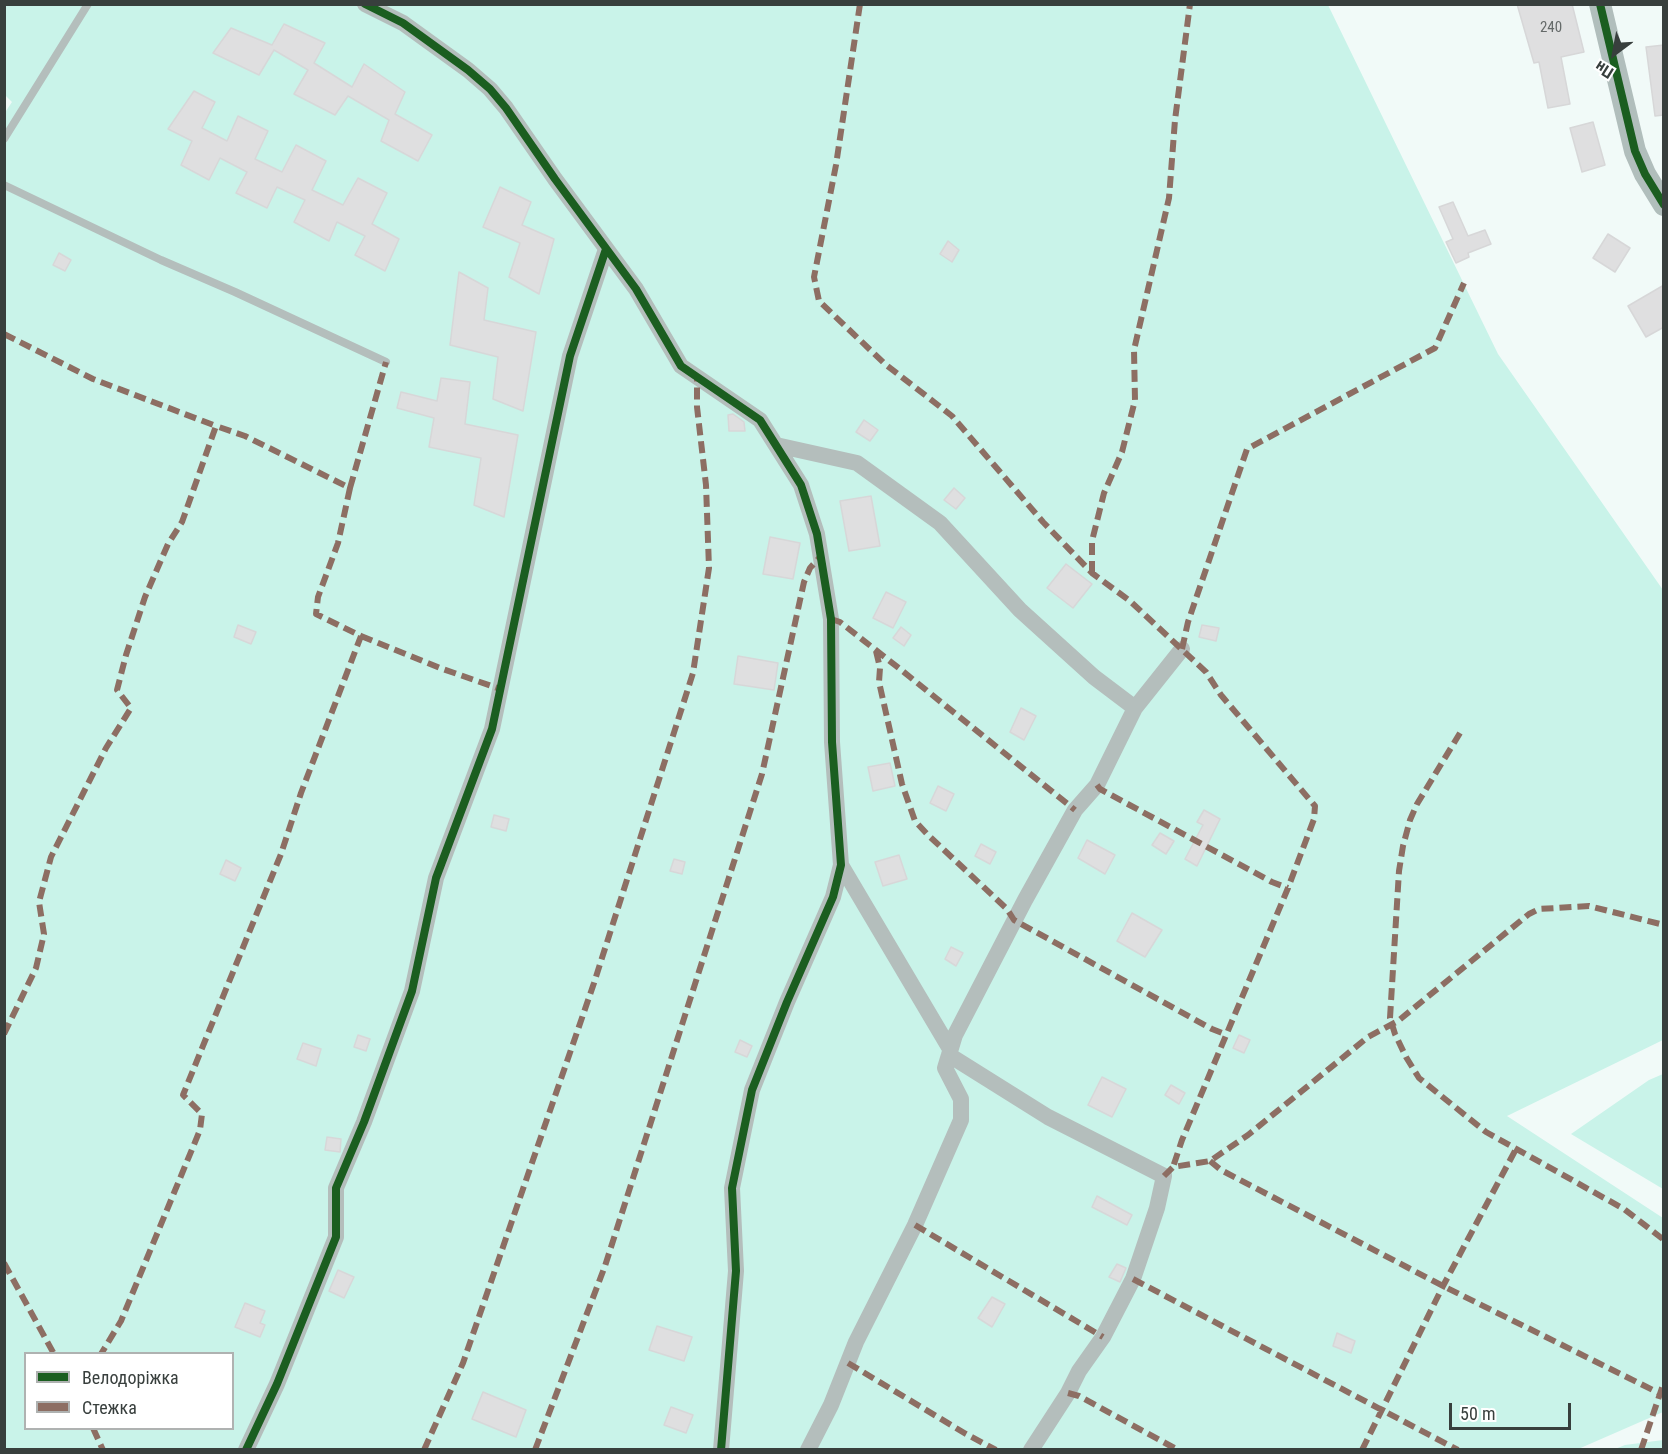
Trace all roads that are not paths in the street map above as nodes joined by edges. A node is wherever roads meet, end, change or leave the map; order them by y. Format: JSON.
{"nodes":[{"id":1,"x":88,"y":4,"type":"edge"},
{"id":2,"x":365,"y":4,"type":"edge"},
{"id":3,"x":1600,"y":4,"type":"edge"},
{"id":4,"x":4,"y":139,"type":"edge"},
{"id":5,"x":4,"y":185,"type":"edge"},
{"id":6,"x":1664,"y":205,"type":"edge"},
{"id":7,"x":606,"y":249,"type":"junction"},
{"id":8,"x":386,"y":363,"type":"dead end"},
{"id":9,"x":776,"y":445,"type":"junction"},
{"id":10,"x":1182,"y":649,"type":"dead end"},
{"id":11,"x":1135,"y":708,"type":"junction"},
{"id":12,"x":841,"y":865,"type":"junction"},
{"id":13,"x":949,"y":1052,"type":"junction"},
{"id":14,"x":246,"y":1449,"type":"edge"},
{"id":15,"x":721,"y":1449,"type":"edge"},
{"id":16,"x":808,"y":1449,"type":"edge"},
{"id":17,"x":1031,"y":1449,"type":"edge"}],
"edges":[{"from":1,"to":4,"type":"lane"},
{"from":2,"to":7,"type":"street"},
{"from":3,"to":6,"type":"main road"},
{"from":5,"to":8,"type":"lane"},
{"from":7,"to":9,"type":"street"},
{"from":7,"to":14,"type":"street"},
{"from":9,"to":11,"type":"street"},
{"from":9,"to":12,"type":"street"},
{"from":10,"to":11,"type":"street"},
{"from":11,"to":13,"type":"street"},
{"from":12,"to":13,"type":"street"},
{"from":12,"to":15,"type":"street"},
{"from":13,"to":16,"type":"street"},
{"from":13,"to":17,"type":"street"}]}
